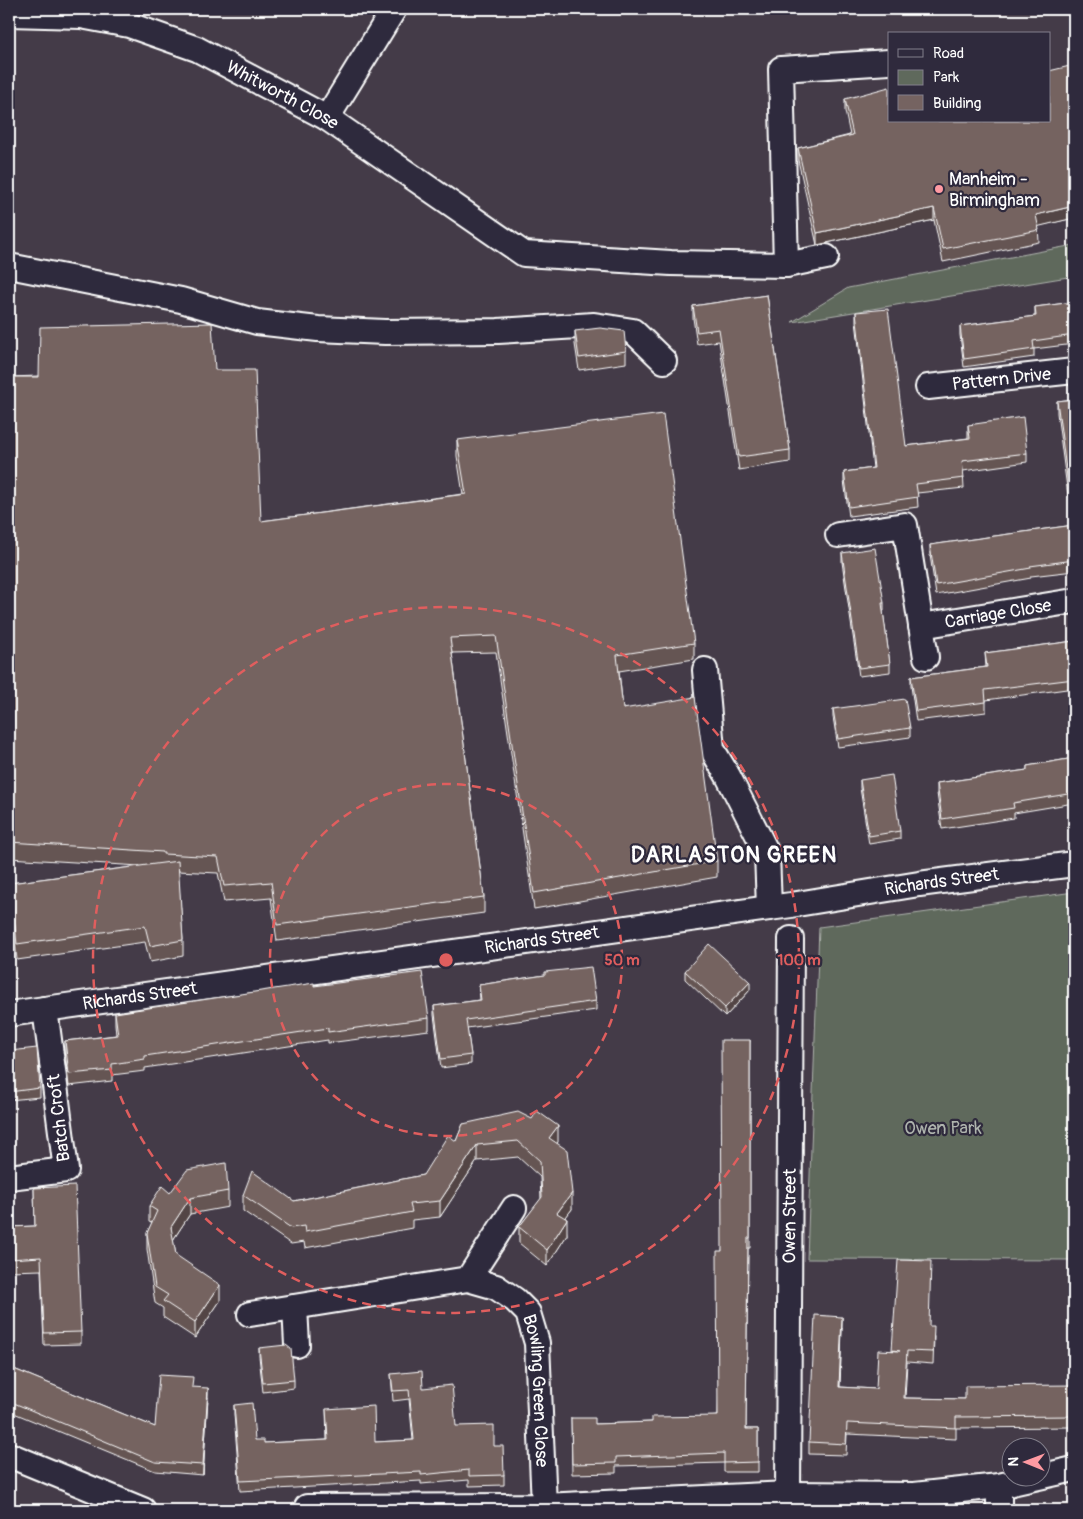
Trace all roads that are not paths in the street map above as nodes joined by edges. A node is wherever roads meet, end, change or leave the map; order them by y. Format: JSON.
{"nodes":[{"id":1,"x":394,"y":9,"type":"edge"},
{"id":2,"x":9,"y":14,"type":"edge"},
{"id":3,"x":888,"y":62,"type":"edge"},
{"id":4,"x":327,"y":118,"type":"junction"},
{"id":5,"x":826,"y":257,"type":"dead end"},
{"id":6,"x":786,"y":265,"type":"junction"},
{"id":7,"x":9,"y":266,"type":"edge"},
{"id":8,"x":664,"y":361,"type":"dead end"},
{"id":9,"x":1074,"y":370,"type":"edge"},
{"id":10,"x":928,"y":387,"type":"dead end"},
{"id":11,"x":838,"y":535,"type":"dead end"},
{"id":12,"x":1074,"y":601,"type":"edge"},
{"id":13,"x":921,"y":626,"type":"junction"},
{"id":14,"x":926,"y":657,"type":"dead end"},
{"id":15,"x":705,"y":670,"type":"dead end"},
{"id":16,"x":1074,"y":864,"type":"edge"},
{"id":17,"x":769,"y":908,"type":"junction"},
{"id":18,"x":791,"y":939,"type":"dead end"},
{"id":19,"x":45,"y":1010,"type":"junction"},
{"id":20,"x":9,"y":1014,"type":"edge"},
{"id":21,"x":9,"y":1178,"type":"edge"},
{"id":22,"x":514,"y":1208,"type":"dead end"},
{"id":23,"x":468,"y":1280,"type":"junction"},
{"id":24,"x":295,"y":1307,"type":"junction"},
{"id":25,"x":250,"y":1314,"type":"dead end"},
{"id":26,"x":297,"y":1345,"type":"dead end"},
{"id":27,"x":9,"y":1455,"type":"edge"},
{"id":28,"x":1074,"y":1469,"type":"edge"},
{"id":29,"x":999,"y":1486,"type":"junction"},
{"id":30,"x":788,"y":1502,"type":"edge"},
{"id":31,"x":544,"y":1506,"type":"junction"},
{"id":32,"x":307,"y":1507,"type":"dead end"},
{"id":33,"x":140,"y":1510,"type":"edge"},
{"id":34,"x":999,"y":1510,"type":"edge"}],
"edges":[{"from":1,"to":4,"type":"street"},
{"from":2,"to":4,"type":"street","name":"Whitworth Close"},
{"from":3,"to":6,"type":"street"},
{"from":4,"to":6,"type":"street","name":"Whitworth Close"},
{"from":5,"to":6,"type":"street"},
{"from":7,"to":8,"type":"street"},
{"from":9,"to":10,"type":"street","name":"Pattern Drive"},
{"from":11,"to":13,"type":"street","name":"Carriage Close"},
{"from":12,"to":13,"type":"street","name":"Carriage Close"},
{"from":13,"to":14,"type":"street","name":"Carriage Close"},
{"from":15,"to":17,"type":"street"},
{"from":16,"to":17,"type":"street","name":"Richards Street"},
{"from":17,"to":19,"type":"street","name":"Richards Street"},
{"from":18,"to":30,"type":"street","name":"Owen Street"},
{"from":19,"to":20,"type":"street","name":"Richards Street"},
{"from":19,"to":21,"type":"street","name":"Batch Croft"},
{"from":22,"to":23,"type":"street"},
{"from":23,"to":24,"type":"street","name":"Bowling Green Close"},
{"from":23,"to":31,"type":"street","name":"Bowling Green Close"},
{"from":24,"to":25,"type":"street","name":"Bowling Green Close"},
{"from":24,"to":26,"type":"street"},
{"from":27,"to":33,"type":"street"},
{"from":28,"to":29,"type":"street"},
{"from":29,"to":30,"type":"street"},
{"from":29,"to":34,"type":"street"},
{"from":30,"to":31,"type":"street"},
{"from":31,"to":32,"type":"street"}]}
